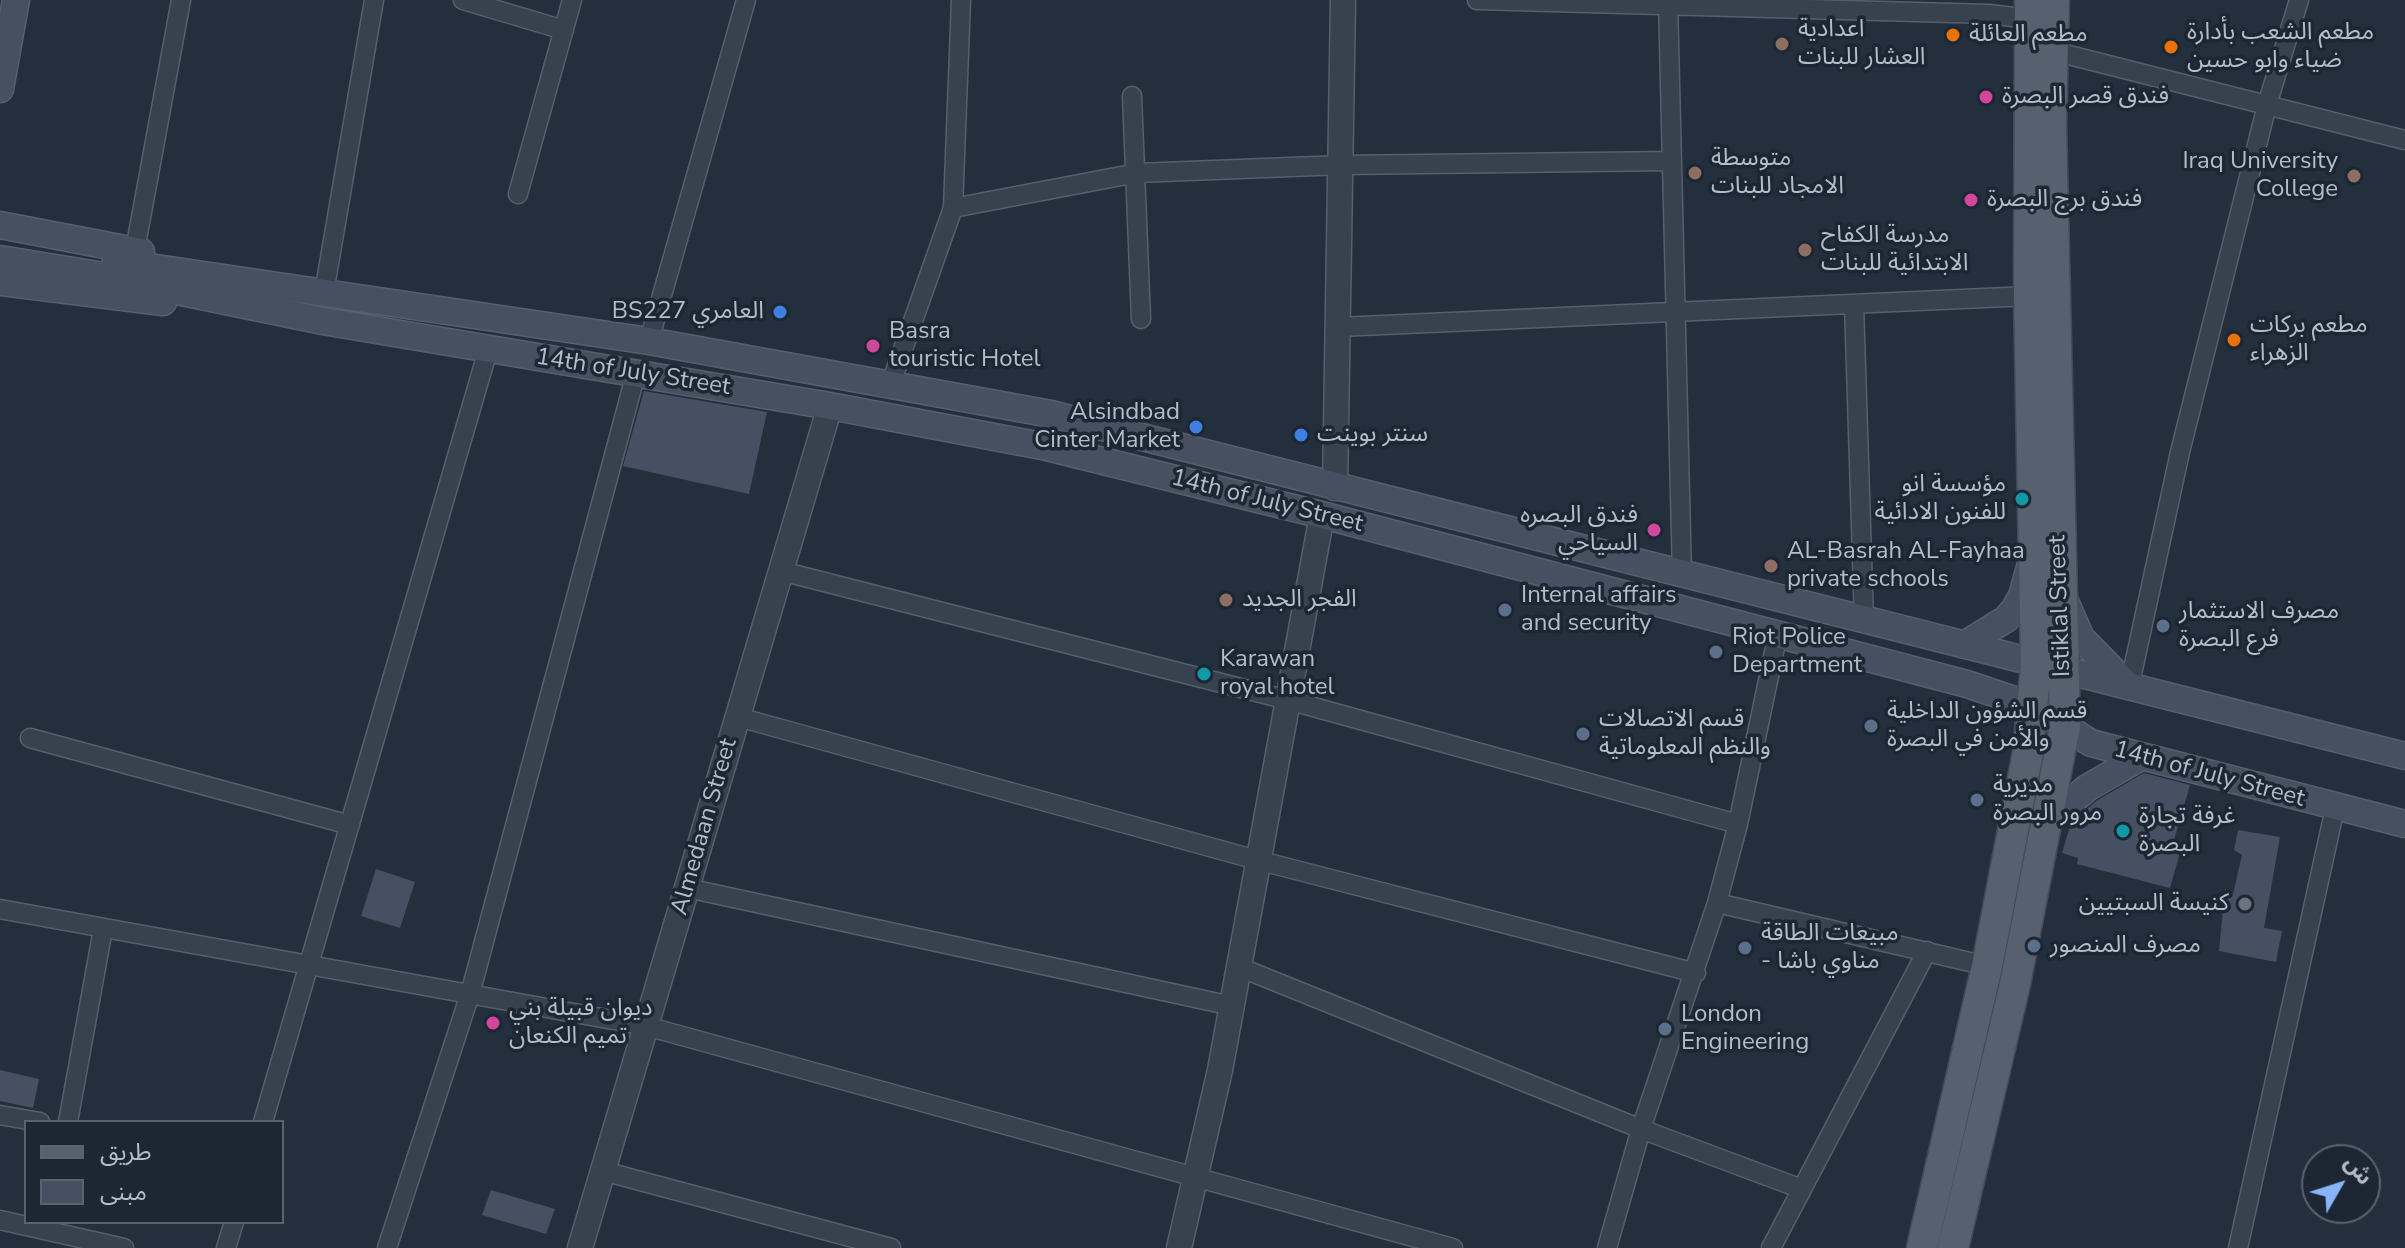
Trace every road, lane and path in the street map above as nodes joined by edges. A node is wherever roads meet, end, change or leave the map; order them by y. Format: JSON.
{"nodes":[{"id":1,"x":16,"y":0,"type":"edge"},
{"id":2,"x":181,"y":0,"type":"edge"},
{"id":3,"x":374,"y":0,"type":"edge"},
{"id":4,"x":463,"y":0,"type":"edge"},
{"id":5,"x":572,"y":0,"type":"edge"},
{"id":6,"x":746,"y":0,"type":"edge"},
{"id":7,"x":961,"y":0,"type":"edge"},
{"id":8,"x":1343,"y":0,"type":"edge"},
{"id":9,"x":1477,"y":0,"type":"edge"},
{"id":10,"x":2054,"y":0,"type":"edge"},
{"id":11,"x":2299,"y":0,"type":"edge"},
{"id":12,"x":1668,"y":2,"type":"edge"},
{"id":13,"x":2030,"y":9,"type":"edge"},
{"id":14,"x":564,"y":30,"type":"junction"},
{"id":15,"x":2053,"y":51,"type":"junction"},
{"id":16,"x":0,"y":89,"type":"edge"},
{"id":17,"x":1132,"y":96,"type":"dead end"},
{"id":18,"x":2267,"y":105,"type":"junction"},
{"id":19,"x":2405,"y":140,"type":"edge"},
{"id":20,"x":1672,"y":161,"type":"junction"},
{"id":21,"x":1342,"y":165,"type":"junction"},
{"id":22,"x":1137,"y":173,"type":"junction"},
{"id":23,"x":518,"y":194,"type":"dead end"},
{"id":24,"x":953,"y":208,"type":"junction"},
{"id":25,"x":0,"y":225,"type":"edge"},
{"id":26,"x":0,"y":243,"type":"edge"},
{"id":27,"x":135,"y":250,"type":"junction"},
{"id":28,"x":0,"y":259,"type":"edge"},
{"id":29,"x":103,"y":268,"type":"junction"},
{"id":30,"x":0,"y":282,"type":"edge"},
{"id":31,"x":228,"y":291,"type":"junction"},
{"id":32,"x":324,"y":293,"type":"junction"},
{"id":33,"x":2029,"y":296,"type":"junction"},
{"id":34,"x":1854,"y":304,"type":"junction"},
{"id":35,"x":1676,"y":312,"type":"junction"},
{"id":36,"x":1141,"y":319,"type":"dead end"},
{"id":37,"x":1339,"y":327,"type":"junction"},
{"id":38,"x":649,"y":341,"type":"junction"},
{"id":39,"x":488,"y":350,"type":"junction"},
{"id":40,"x":636,"y":373,"type":"junction"},
{"id":41,"x":891,"y":383,"type":"junction"},
{"id":42,"x":830,"y":406,"type":"junction"},
{"id":43,"x":1335,"y":488,"type":"junction"},
{"id":44,"x":1322,"y":515,"type":"junction"},
{"id":45,"x":2031,"y":556,"type":"junction"},
{"id":46,"x":781,"y":571,"type":"junction"},
{"id":47,"x":1682,"y":576,"type":"junction"},
{"id":48,"x":2060,"y":588,"type":"junction"},
{"id":49,"x":1864,"y":621,"type":"junction"},
{"id":50,"x":1778,"y":633,"type":"junction"},
{"id":51,"x":1964,"y":645,"type":"junction"},
{"id":52,"x":2050,"y":668,"type":"junction"},
{"id":53,"x":2129,"y":688,"type":"junction"},
{"id":54,"x":1288,"y":700,"type":"junction"},
{"id":55,"x":2032,"y":706,"type":"junction"},
{"id":56,"x":738,"y":717,"type":"junction"},
{"id":57,"x":2065,"y":726,"type":"junction"},
{"id":58,"x":30,"y":738,"type":"dead end"},
{"id":59,"x":2405,"y":756,"type":"edge"},
{"id":60,"x":2139,"y":758,"type":"junction"},
{"id":61,"x":2335,"y":808,"type":"junction"},
{"id":62,"x":2047,"y":823,"type":"junction"},
{"id":63,"x":1738,"y":824,"type":"junction"},
{"id":64,"x":2405,"y":824,"type":"edge"},
{"id":65,"x":350,"y":825,"type":"junction"},
{"id":66,"x":1257,"y":860,"type":"junction"},
{"id":67,"x":687,"y":888,"type":"junction"},
{"id":68,"x":1717,"y":903,"type":"junction"},
{"id":69,"x":0,"y":909,"type":"edge"},
{"id":70,"x":103,"y":929,"type":"junction"},
{"id":71,"x":1927,"y":951,"type":"junction"},
{"id":72,"x":308,"y":966,"type":"junction"},
{"id":73,"x":1987,"y":966,"type":"junction"},
{"id":74,"x":1239,"y":967,"type":"junction"},
{"id":75,"x":1696,"y":973,"type":"junction"},
{"id":76,"x":470,"y":994,"type":"junction"},
{"id":77,"x":1232,"y":1006,"type":"junction"},
{"id":78,"x":646,"y":1026,"type":"junction"},
{"id":79,"x":0,"y":1115,"type":"edge"},
{"id":80,"x":29,"y":1120,"type":"edge"},
{"id":81,"x":68,"y":1120,"type":"edge"},
{"id":82,"x":264,"y":1120,"type":"edge"},
{"id":83,"x":1641,"y":1129,"type":"junction"},
{"id":84,"x":603,"y":1171,"type":"junction"},
{"id":85,"x":1196,"y":1176,"type":"junction"},
{"id":86,"x":1799,"y":1188,"type":"junction"},
{"id":87,"x":0,"y":1220,"type":"edge"},
{"id":88,"x":24,"y":1223,"type":"edge"},
{"id":89,"x":233,"y":1224,"type":"edge"},
{"id":90,"x":49,"y":1226,"type":"edge"},
{"id":91,"x":124,"y":1248,"type":"edge"},
{"id":92,"x":226,"y":1248,"type":"edge"},
{"id":93,"x":387,"y":1248,"type":"edge"},
{"id":94,"x":580,"y":1248,"type":"edge"},
{"id":95,"x":891,"y":1248,"type":"edge"},
{"id":96,"x":1179,"y":1248,"type":"edge"},
{"id":97,"x":1453,"y":1248,"type":"edge"},
{"id":98,"x":1607,"y":1248,"type":"edge"},
{"id":99,"x":1771,"y":1248,"type":"edge"},
{"id":100,"x":1922,"y":1248,"type":"edge"},
{"id":101,"x":1953,"y":1248,"type":"edge"},
{"id":102,"x":2238,"y":1248,"type":"edge"}],
"edges":[{"from":1,"to":16,"type":"main road"},
{"from":2,"to":27,"type":"street"},
{"from":3,"to":32,"type":"street"},
{"from":4,"to":14,"type":"street"},
{"from":5,"to":14,"type":"street"},
{"from":6,"to":38,"type":"street"},
{"from":7,"to":24,"type":"street"},
{"from":8,"to":21,"type":"street"},
{"from":9,"to":12,"type":"street"},
{"from":10,"to":15,"type":"main road","name":"Istiklal Street"},
{"from":11,"to":18,"type":"street"},
{"from":12,"to":13,"type":"street"},
{"from":12,"to":20,"type":"street"},
{"from":13,"to":33,"type":"main road","name":"Istiklal Street"},
{"from":14,"to":23,"type":"street"},
{"from":15,"to":18,"type":"street"},
{"from":15,"to":48,"type":"main road","name":"Istiklal Street"},
{"from":17,"to":22,"type":"street"},
{"from":18,"to":19,"type":"street"},
{"from":18,"to":53,"type":"street"},
{"from":20,"to":21,"type":"street"},
{"from":20,"to":35,"type":"street"},
{"from":21,"to":22,"type":"street"},
{"from":21,"to":37,"type":"street"},
{"from":22,"to":24,"type":"street"},
{"from":22,"to":36,"type":"street"},
{"from":24,"to":41,"type":"street"},
{"from":25,"to":27,"type":"main road"},
{"from":26,"to":29,"type":"main road"},
{"from":27,"to":31,"type":"main road"},
{"from":28,"to":29,"type":"main road"},
{"from":29,"to":31,"type":"main road","name":"14th of July Street"},
{"from":30,"to":31,"type":"main road"},
{"from":31,"to":32,"type":"main road","name":"14th of July Street"},
{"from":31,"to":39,"type":"main road","name":"14th of July Street"},
{"from":32,"to":38,"type":"main road","name":"14th of July Street"},
{"from":33,"to":34,"type":"street"},
{"from":33,"to":45,"type":"main road","name":"Istiklal Street"},
{"from":34,"to":35,"type":"street"},
{"from":34,"to":49,"type":"street"},
{"from":35,"to":37,"type":"street"},
{"from":35,"to":47,"type":"street"},
{"from":37,"to":43,"type":"street"},
{"from":38,"to":41,"type":"main road","name":"14th of July Street"},
{"from":39,"to":40,"type":"main road","name":"14th of July Street"},
{"from":39,"to":65,"type":"street"},
{"from":40,"to":42,"type":"main road","name":"14th of July Street"},
{"from":40,"to":76,"type":"street"},
{"from":41,"to":43,"type":"main road","name":"14th of July Street"},
{"from":42,"to":44,"type":"main road","name":"14th of July Street"},
{"from":42,"to":46,"type":"street","name":"Almedaan Street"},
{"from":43,"to":47,"type":"main road","name":"14th of July Street"},
{"from":44,"to":50,"type":"main road","name":"14th of July Street"},
{"from":44,"to":54,"type":"street"},
{"from":45,"to":51,"type":"main road"},
{"from":45,"to":52,"type":"main road","name":"Istiklal Street"},
{"from":46,"to":54,"type":"street"},
{"from":46,"to":56,"type":"street","name":"Almedaan Street"},
{"from":47,"to":49,"type":"main road","name":"14th of July Street"},
{"from":48,"to":52,"type":"main road","name":"Istiklal Street"},
{"from":48,"to":53,"type":"main road"},
{"from":49,"to":51,"type":"main road","name":"14th of July Street"},
{"from":50,"to":55,"type":"main road","name":"14th of July Street"},
{"from":50,"to":63,"type":"street"},
{"from":51,"to":52,"type":"main road","name":"14th of July Street"},
{"from":52,"to":53,"type":"main road","name":"14th of July Street"},
{"from":52,"to":55,"type":"main road","name":"Istiklal Street"},
{"from":52,"to":57,"type":"main road","name":"Istiklal Street"},
{"from":53,"to":59,"type":"main road","name":"14th of July Street"},
{"from":54,"to":63,"type":"street"},
{"from":54,"to":66,"type":"street"},
{"from":55,"to":57,"type":"main road","name":"14th of July Street"},
{"from":55,"to":73,"type":"main road","name":"Istiklal Street"},
{"from":56,"to":66,"type":"street"},
{"from":56,"to":67,"type":"street","name":"Almedaan Street"},
{"from":57,"to":60,"type":"main road","name":"14th of July Street"},
{"from":57,"to":62,"type":"main road","name":"Istiklal Street"},
{"from":58,"to":65,"type":"street"},
{"from":60,"to":61,"type":"main road","name":"14th of July Street"},
{"from":60,"to":62,"type":"main road"},
{"from":61,"to":64,"type":"main road","name":"14th of July Street"},
{"from":61,"to":102,"type":"street"},
{"from":62,"to":101,"type":"main road","name":"Istiklal Street"},
{"from":63,"to":68,"type":"street"},
{"from":65,"to":72,"type":"street"},
{"from":66,"to":74,"type":"street"},
{"from":66,"to":75,"type":"street"},
{"from":67,"to":77,"type":"street"},
{"from":67,"to":78,"type":"street","name":"Almedaan Street"},
{"from":68,"to":71,"type":"street"},
{"from":68,"to":75,"type":"street"},
{"from":69,"to":70,"type":"street"},
{"from":70,"to":72,"type":"street"},
{"from":70,"to":81,"type":"street"},
{"from":71,"to":73,"type":"street"},
{"from":71,"to":86,"type":"street"},
{"from":72,"to":76,"type":"street"},
{"from":72,"to":82,"type":"street"},
{"from":73,"to":100,"type":"main road","name":"Istiklal Street"},
{"from":74,"to":77,"type":"street"},
{"from":74,"to":83,"type":"street"},
{"from":75,"to":83,"type":"street"},
{"from":76,"to":78,"type":"street"},
{"from":76,"to":93,"type":"street"},
{"from":77,"to":85,"type":"street"},
{"from":78,"to":84,"type":"street","name":"Almedaan Street"},
{"from":78,"to":85,"type":"street"},
{"from":79,"to":80,"type":"street"},
{"from":83,"to":86,"type":"street"},
{"from":83,"to":98,"type":"street"},
{"from":84,"to":94,"type":"street","name":"Almedaan Street"},
{"from":84,"to":95,"type":"street"},
{"from":85,"to":96,"type":"street"},
{"from":85,"to":97,"type":"street"},
{"from":86,"to":99,"type":"street"},
{"from":87,"to":88,"type":"street"},
{"from":89,"to":92,"type":"street"},
{"from":90,"to":91,"type":"street"}]}
